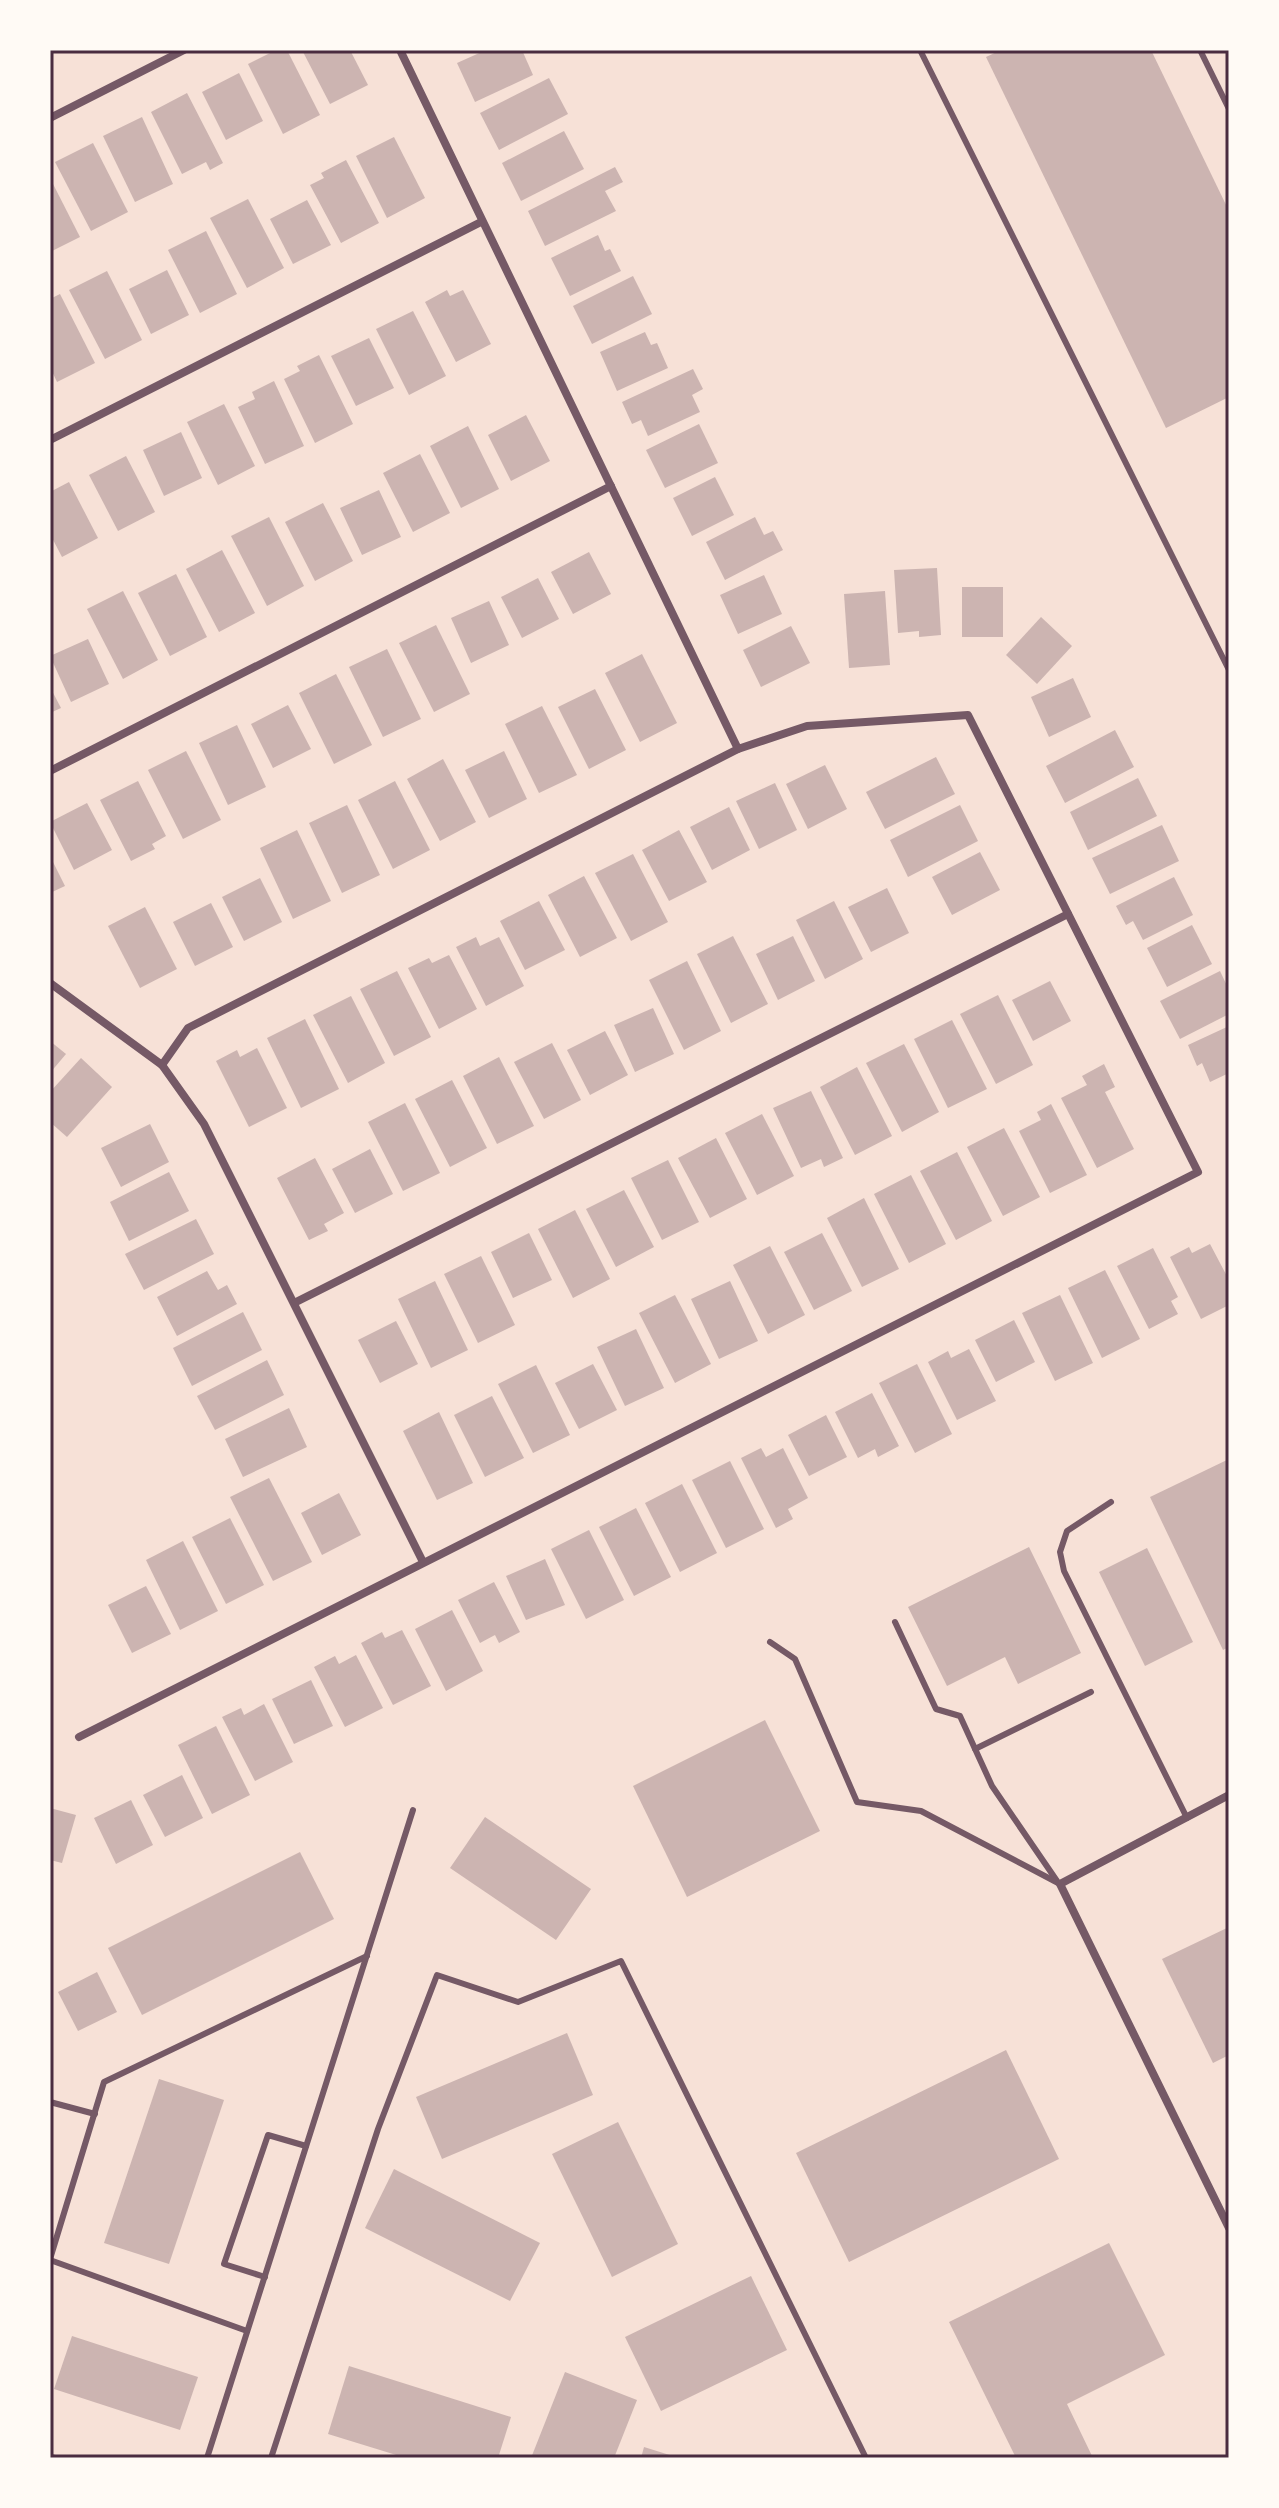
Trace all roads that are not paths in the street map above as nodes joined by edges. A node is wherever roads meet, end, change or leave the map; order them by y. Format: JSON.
{"nodes":[{"id":1,"x":184,"y":50,"type":"edge"},
{"id":2,"x":400,"y":50,"type":"edge"},
{"id":3,"x":920,"y":50,"type":"edge"},
{"id":4,"x":1200,"y":50,"type":"edge"},
{"id":5,"x":1229,"y":109,"type":"edge"},
{"id":6,"x":50,"y":118,"type":"edge"},
{"id":7,"x":481,"y":222,"type":"junction"},
{"id":8,"x":50,"y":440,"type":"edge"},
{"id":9,"x":611,"y":486,"type":"junction"},
{"id":10,"x":1229,"y":670,"type":"edge"},
{"id":11,"x":738,"y":749,"type":"junction"},
{"id":12,"x":50,"y":771,"type":"edge"},
{"id":13,"x":1068,"y":914,"type":"junction"},
{"id":14,"x":50,"y":983,"type":"edge"},
{"id":15,"x":162,"y":1065,"type":"junction"},
{"id":16,"x":296,"y":1302,"type":"junction"},
{"id":17,"x":1111,"y":1502,"type":"dead end"},
{"id":18,"x":423,"y":1562,"type":"junction"},
{"id":19,"x":895,"y":1622,"type":"dead end"},
{"id":20,"x":770,"y":1642,"type":"dead end"},
{"id":21,"x":1091,"y":1692,"type":"dead end"},
{"id":22,"x":79,"y":1737,"type":"dead end"},
{"id":23,"x":975,"y":1749,"type":"junction"},
{"id":24,"x":1229,"y":1795,"type":"edge"},
{"id":25,"x":413,"y":1810,"type":"dead end"},
{"id":26,"x":1187,"y":1818,"type":"junction"},
{"id":27,"x":1060,"y":1884,"type":"junction"},
{"id":28,"x":367,"y":1956,"type":"junction"},
{"id":29,"x":50,"y":2102,"type":"edge"},
{"id":30,"x":95,"y":2114,"type":"junction"},
{"id":31,"x":306,"y":2146,"type":"junction"},
{"id":32,"x":1229,"y":2228,"type":"edge"},
{"id":33,"x":50,"y":2259,"type":"edge"},
{"id":34,"x":265,"y":2277,"type":"junction"},
{"id":35,"x":247,"y":2331,"type":"junction"},
{"id":36,"x":207,"y":2458,"type":"edge"},
{"id":37,"x":271,"y":2458,"type":"edge"},
{"id":38,"x":866,"y":2458,"type":"edge"}],
"edges":[{"from":1,"to":6,"type":"street"},
{"from":2,"to":7,"type":"street"},
{"from":3,"to":10,"type":"lane"},
{"from":4,"to":5,"type":"lane"},
{"from":7,"to":8,"type":"street"},
{"from":7,"to":9,"type":"street"},
{"from":9,"to":11,"type":"street"},
{"from":9,"to":12,"type":"street"},
{"from":11,"to":13,"type":"street"},
{"from":11,"to":15,"type":"street"},
{"from":13,"to":16,"type":"street"},
{"from":13,"to":18,"type":"street"},
{"from":14,"to":15,"type":"street"},
{"from":15,"to":16,"type":"street"},
{"from":16,"to":18,"type":"street"},
{"from":17,"to":26,"type":"lane"},
{"from":18,"to":22,"type":"street"},
{"from":19,"to":23,"type":"lane"},
{"from":20,"to":27,"type":"lane"},
{"from":21,"to":23,"type":"lane"},
{"from":23,"to":27,"type":"lane"},
{"from":24,"to":26,"type":"street"},
{"from":25,"to":28,"type":"lane"},
{"from":26,"to":27,"type":"street"},
{"from":27,"to":32,"type":"street"},
{"from":28,"to":30,"type":"lane"},
{"from":28,"to":31,"type":"lane"},
{"from":29,"to":30,"type":"lane"},
{"from":30,"to":33,"type":"lane"},
{"from":31,"to":34,"type":"lane"},
{"from":31,"to":34,"type":"lane"},
{"from":33,"to":35,"type":"lane"},
{"from":34,"to":35,"type":"lane"},
{"from":35,"to":36,"type":"lane"},
{"from":37,"to":38,"type":"lane"}]}
